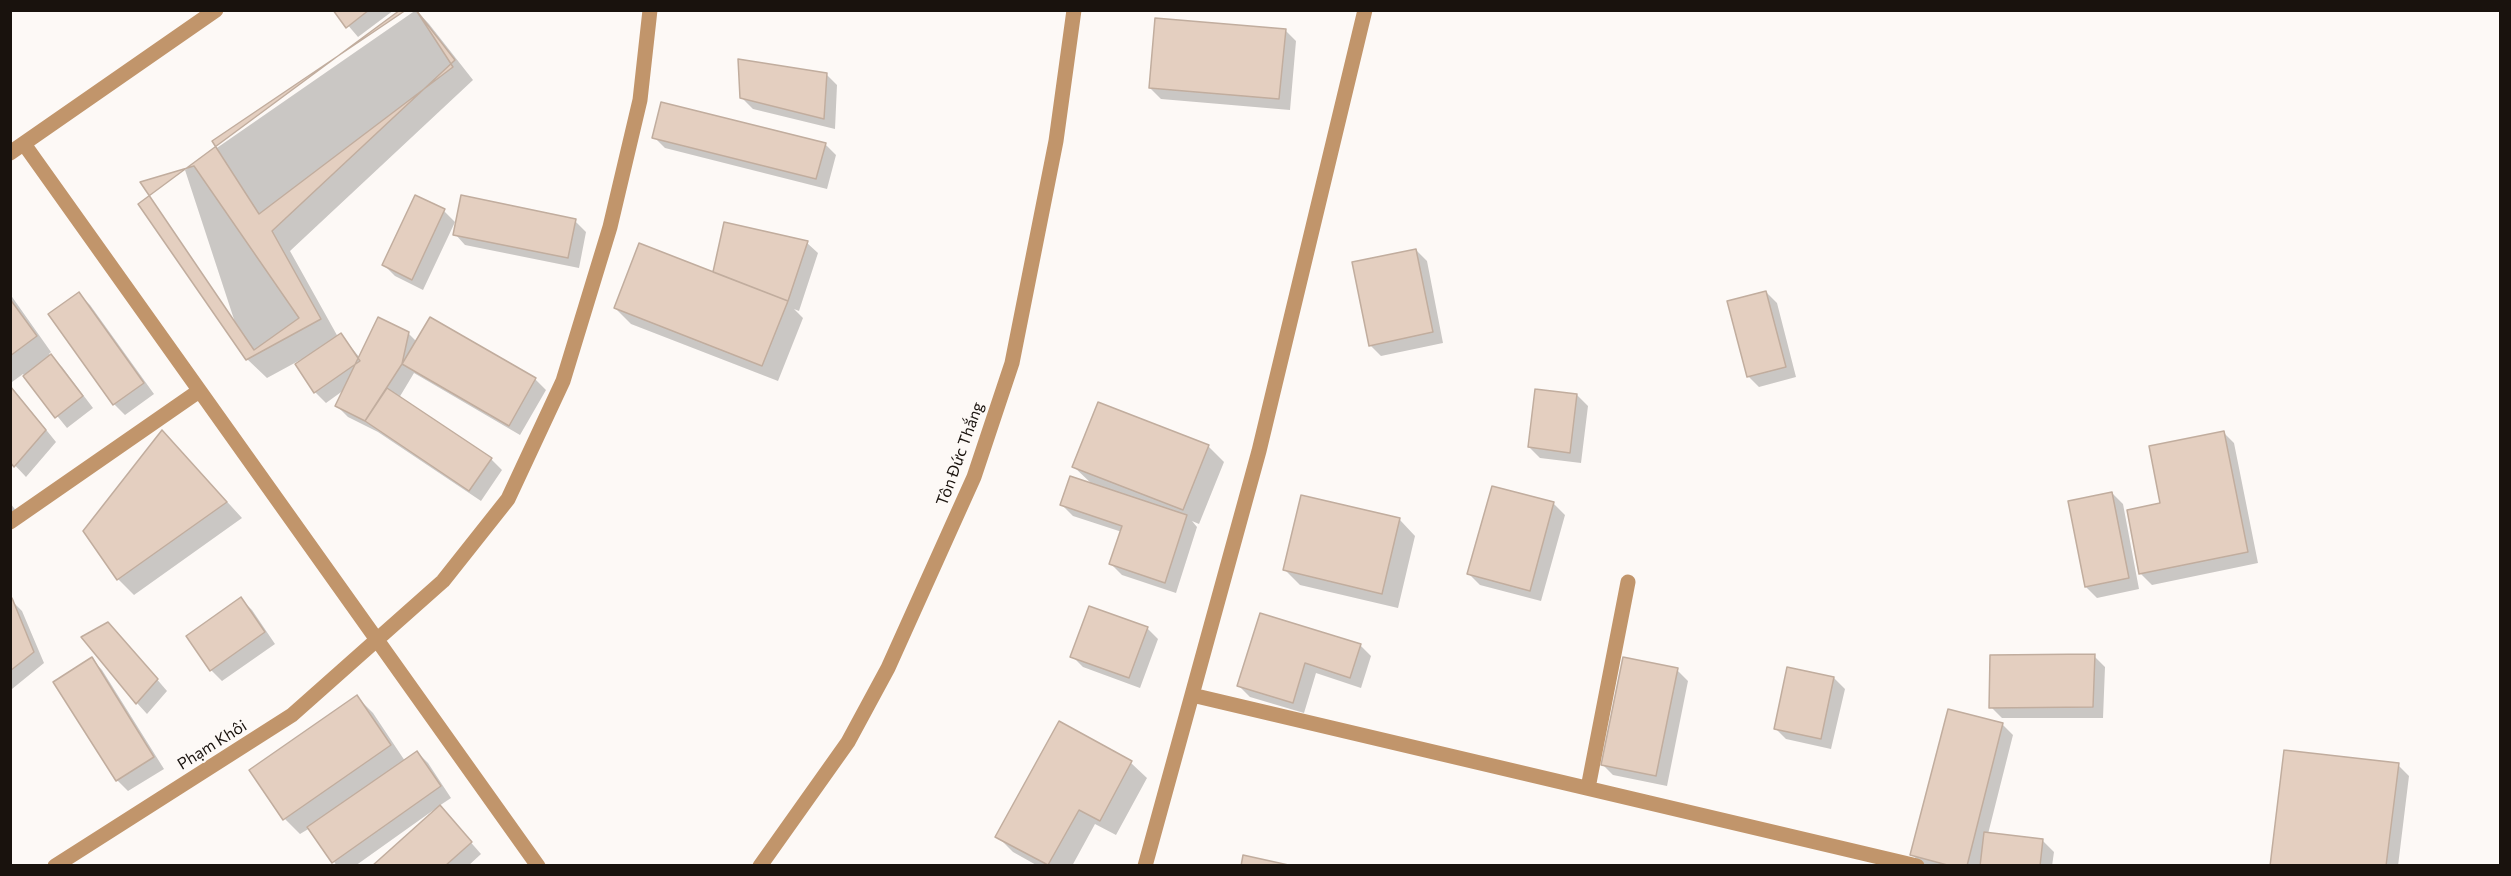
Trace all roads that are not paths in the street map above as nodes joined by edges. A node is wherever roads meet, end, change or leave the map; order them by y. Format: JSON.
{"nodes":[{"id":1,"x":216,"y":10,"type":"edge"},
{"id":2,"x":650,"y":10,"type":"edge"},
{"id":3,"x":1074,"y":10,"type":"edge"},
{"id":4,"x":1365,"y":10,"type":"edge"},
{"id":5,"x":24,"y":144,"type":"junction"},
{"id":6,"x":10,"y":153,"type":"edge"},
{"id":7,"x":199,"y":391,"type":"junction"},
{"id":8,"x":10,"y":522,"type":"edge"},
{"id":9,"x":1628,"y":582,"type":"dead end"},
{"id":10,"x":376,"y":639,"type":"junction"},
{"id":11,"x":1192,"y":695,"type":"junction"},
{"id":12,"x":1588,"y":788,"type":"junction"},
{"id":13,"x":55,"y":866,"type":"edge"},
{"id":14,"x":538,"y":866,"type":"edge"},
{"id":15,"x":760,"y":866,"type":"edge"},
{"id":16,"x":1145,"y":866,"type":"edge"},
{"id":17,"x":1917,"y":866,"type":"edge"}],
"edges":[{"from":1,"to":5,"type":"street"},
{"from":2,"to":10,"type":"street","name":"Phạm Khôi"},
{"from":3,"to":15,"type":"street","name":"Tôn Đức Thắng"},
{"from":4,"to":11,"type":"street"},
{"from":5,"to":6,"type":"street"},
{"from":5,"to":7,"type":"street"},
{"from":7,"to":8,"type":"street"},
{"from":7,"to":10,"type":"street"},
{"from":9,"to":12,"type":"street"},
{"from":10,"to":13,"type":"street","name":"Phạm Khôi"},
{"from":10,"to":14,"type":"street"},
{"from":11,"to":12,"type":"street"},
{"from":11,"to":16,"type":"street"},
{"from":12,"to":17,"type":"street"}]}
